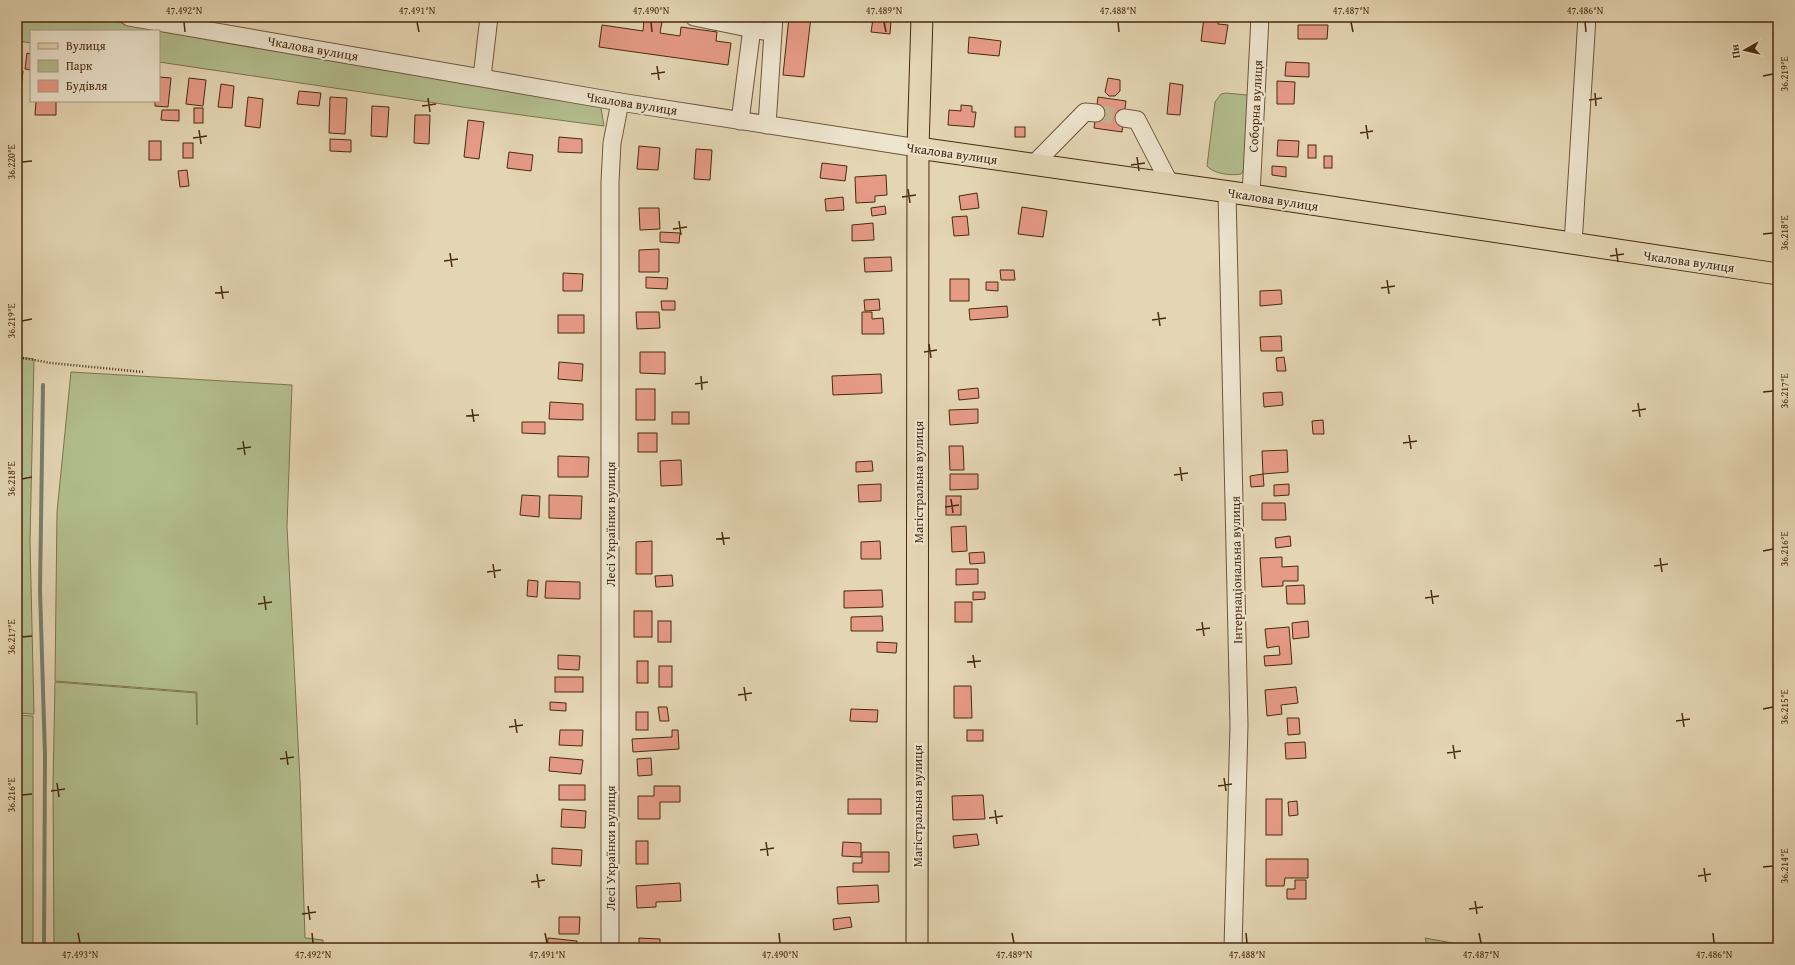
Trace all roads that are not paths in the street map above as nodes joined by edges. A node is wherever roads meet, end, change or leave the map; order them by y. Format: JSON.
{"nodes":[{"id":1,"x":489,"y":17,"type":"edge"},
{"id":2,"x":694,"y":17,"type":"edge"},
{"id":3,"x":922,"y":17,"type":"edge"},
{"id":4,"x":1260,"y":17,"type":"edge"},
{"id":5,"x":1587,"y":17,"type":"edge"},
{"id":6,"x":136,"y":18,"type":"edge"},
{"id":7,"x":774,"y":25,"type":"edge"},
{"id":8,"x":752,"y":28,"type":"junction"},
{"id":9,"x":482,"y":77,"type":"junction"},
{"id":10,"x":620,"y":102,"type":"junction"},
{"id":11,"x":1096,"y":114,"type":"tunnel mouth"},
{"id":12,"x":1124,"y":118,"type":"tunnel mouth"},
{"id":13,"x":740,"y":121,"type":"junction"},
{"id":14,"x":767,"y":125,"type":"junction"},
{"id":15,"x":918,"y":148,"type":"junction"},
{"id":16,"x":1033,"y":165,"type":"junction"},
{"id":17,"x":1170,"y":184,"type":"junction"},
{"id":18,"x":1228,"y":192,"type":"junction"},
{"id":19,"x":1251,"y":195,"type":"junction"},
{"id":20,"x":1573,"y":244,"type":"junction"},
{"id":21,"x":1778,"y":274,"type":"edge"},
{"id":22,"x":610,"y":948,"type":"edge"},
{"id":23,"x":917,"y":948,"type":"edge"},
{"id":24,"x":1233,"y":948,"type":"edge"}],
"edges":[{"from":1,"to":9,"type":"street"},
{"from":2,"to":8,"type":"street"},
{"from":3,"to":15,"type":"main road","name":"Магістральна вулиця"},
{"from":4,"to":19,"type":"street","name":"Соборна вулиця"},
{"from":5,"to":20,"type":"street"},
{"from":6,"to":9,"type":"street","name":"Чкалова вулиця"},
{"from":7,"to":8,"type":"street"},
{"from":7,"to":14,"type":"street"},
{"from":8,"to":13,"type":"street"},
{"from":9,"to":10,"type":"street","name":"Чкалова вулиця"},
{"from":10,"to":13,"type":"street","name":"Чкалова вулиця"},
{"from":10,"to":22,"type":"street","name":"Лесі Українки вулиця"},
{"from":11,"to":16,"type":"street"},
{"from":12,"to":17,"type":"street"},
{"from":13,"to":14,"type":"street","name":"Чкалова вулиця"},
{"from":14,"to":15,"type":"street","name":"Чкалова вулиця"},
{"from":15,"to":16,"type":"main road","name":"Чкалова вулиця"},
{"from":15,"to":23,"type":"main road","name":"Магістральна вулиця"},
{"from":16,"to":17,"type":"main road","name":"Чкалова вулиця"},
{"from":17,"to":18,"type":"main road","name":"Чкалова вулиця"},
{"from":18,"to":19,"type":"main road","name":"Чкалова вулиця"},
{"from":18,"to":24,"type":"street","name":"Інтернаціональна вулиця"},
{"from":19,"to":20,"type":"main road","name":"Чкалова вулиця"},
{"from":20,"to":21,"type":"main road","name":"Чкалова вулиця"}]}
